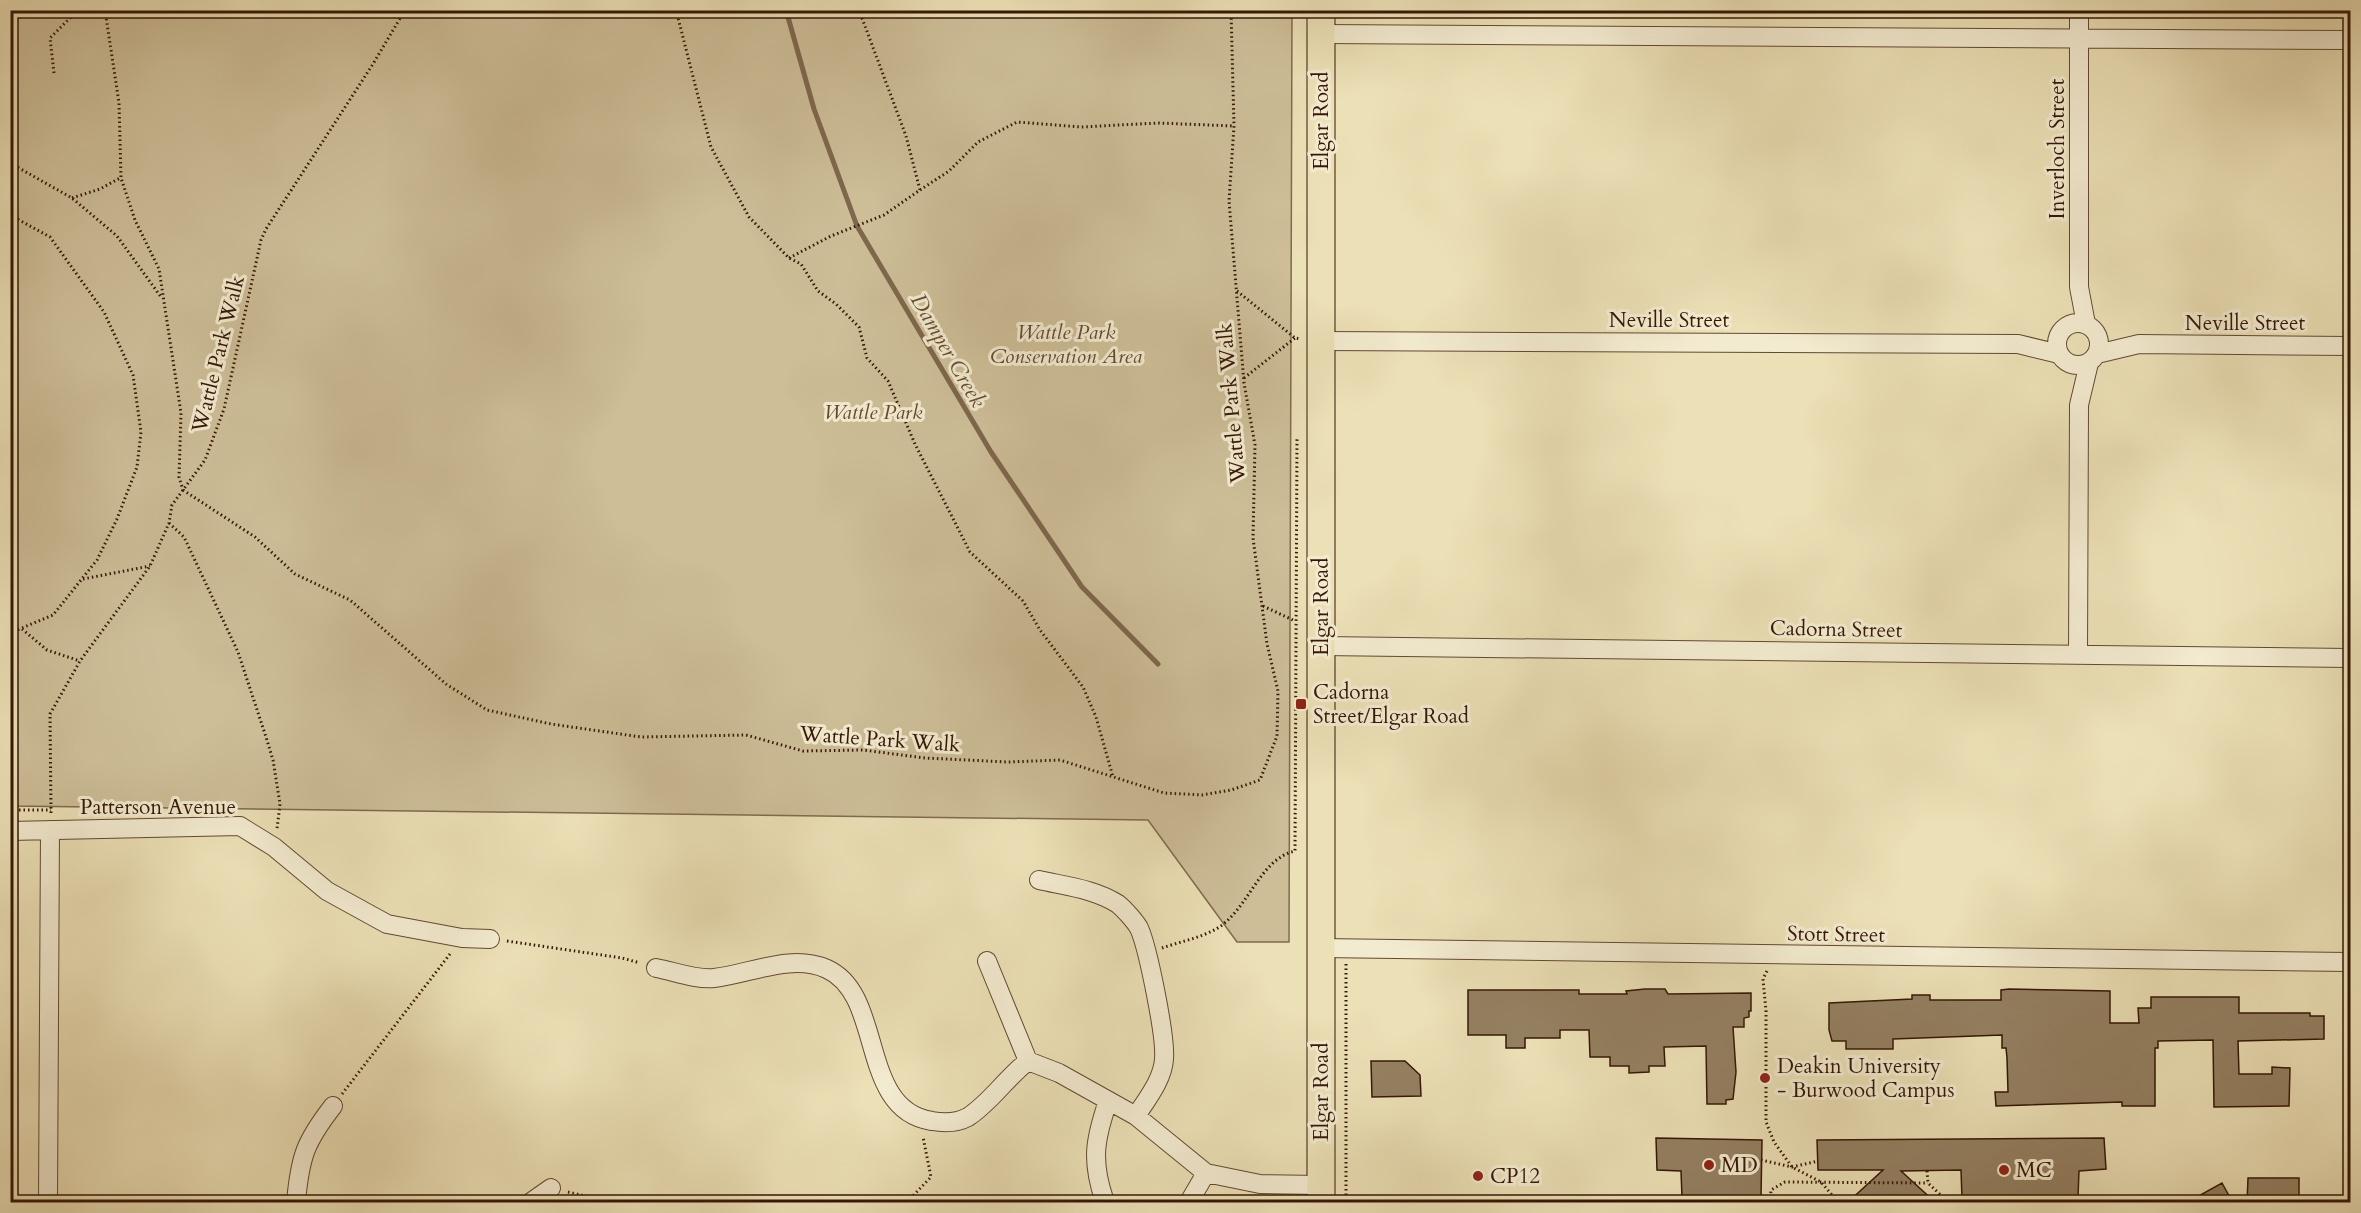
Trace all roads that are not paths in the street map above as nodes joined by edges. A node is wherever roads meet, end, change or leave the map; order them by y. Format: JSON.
{"nodes":[{"id":1,"x":2079,"y":10,"type":"edge"},
{"id":2,"x":1321,"y":22,"type":"edge"},
{"id":3,"x":2079,"y":40,"type":"junction"},
{"id":4,"x":2350,"y":40,"type":"edge"},
{"id":5,"x":2079,"y":287,"type":"junction"},
{"id":6,"x":2064,"y":328,"type":"junction"},
{"id":7,"x":2091,"y":328,"type":"junction"},
{"id":8,"x":1303,"y":342,"type":"junction"},
{"id":9,"x":2018,"y":344,"type":"junction"},
{"id":10,"x":2139,"y":344,"type":"junction"},
{"id":11,"x":2350,"y":346,"type":"edge"},
{"id":12,"x":2064,"y":359,"type":"junction"},
{"id":13,"x":2093,"y":359,"type":"junction"},
{"id":14,"x":2079,"y":405,"type":"junction"},
{"id":15,"x":1321,"y":640,"type":"junction"},
{"id":16,"x":2078,"y":655,"type":"junction"},
{"id":17,"x":2350,"y":658,"type":"edge"},
{"id":18,"x":50,"y":830,"type":"junction"},
{"id":19,"x":10,"y":831,"type":"edge"},
{"id":20,"x":1039,"y":880,"type":"dead end"},
{"id":21,"x":490,"y":939,"type":"road end"},
{"id":22,"x":1333,"y":948,"type":"junction"},
{"id":23,"x":987,"y":961,"type":"dead end"},
{"id":24,"x":2350,"y":962,"type":"edge"},
{"id":25,"x":656,"y":968,"type":"road end"},
{"id":26,"x":1028,"y":1060,"type":"junction"},
{"id":27,"x":1108,"y":1101,"type":"junction"},
{"id":28,"x":333,"y":1106,"type":"road end"},
{"id":29,"x":1136,"y":1116,"type":"junction"},
{"id":30,"x":1206,"y":1173,"type":"junction"},
{"id":31,"x":551,"y":1188,"type":"road end"},
{"id":32,"x":1321,"y":1194,"type":"edge"},
{"id":33,"x":1104,"y":1199,"type":"dead end"},
{"id":34,"x":48,"y":1203,"type":"edge"},
{"id":35,"x":296,"y":1203,"type":"edge"},
{"id":36,"x":531,"y":1203,"type":"edge"},
{"id":37,"x":1189,"y":1203,"type":"edge"}],
"edges":[{"from":1,"to":3,"type":"street","name":"Inverloch Street"},
{"from":2,"to":3,"type":"street"},
{"from":2,"to":8,"type":"main road","name":"Elgar Road"},
{"from":3,"to":4,"type":"street"},
{"from":3,"to":5,"type":"street","name":"Inverloch Street"},
{"from":5,"to":6,"type":"street","name":"Inverloch Street"},
{"from":5,"to":7,"type":"street","name":"Inverloch Street"},
{"from":6,"to":7,"type":"street"},
{"from":6,"to":9,"type":"street","name":"Neville Street"},
{"from":6,"to":12,"type":"street"},
{"from":7,"to":10,"type":"street","name":"Neville Street"},
{"from":7,"to":13,"type":"street"},
{"from":8,"to":9,"type":"street","name":"Neville Street"},
{"from":8,"to":15,"type":"main road","name":"Elgar Road"},
{"from":9,"to":12,"type":"street","name":"Neville Street"},
{"from":10,"to":11,"type":"street","name":"Neville Street"},
{"from":10,"to":13,"type":"street","name":"Neville Street"},
{"from":12,"to":13,"type":"street"},
{"from":12,"to":14,"type":"street"},
{"from":13,"to":14,"type":"street"},
{"from":14,"to":16,"type":"street"},
{"from":15,"to":16,"type":"street","name":"Cadorna Street"},
{"from":15,"to":22,"type":"main road","name":"Elgar Road"},
{"from":16,"to":17,"type":"street","name":"Cadorna Street"},
{"from":18,"to":19,"type":"street","name":"Patterson Avenue"},
{"from":18,"to":21,"type":"street","name":"Patterson Avenue"},
{"from":18,"to":34,"type":"street"},
{"from":20,"to":29,"type":"street"},
{"from":22,"to":24,"type":"street","name":"Stott Street"},
{"from":22,"to":32,"type":"main road","name":"Elgar Road"},
{"from":23,"to":26,"type":"street"},
{"from":25,"to":26,"type":"street"},
{"from":26,"to":27,"type":"street"},
{"from":27,"to":29,"type":"street"},
{"from":27,"to":33,"type":"street"},
{"from":28,"to":35,"type":"street"},
{"from":29,"to":30,"type":"street"},
{"from":30,"to":32,"type":"street"},
{"from":30,"to":37,"type":"street"},
{"from":31,"to":36,"type":"street"}]}
